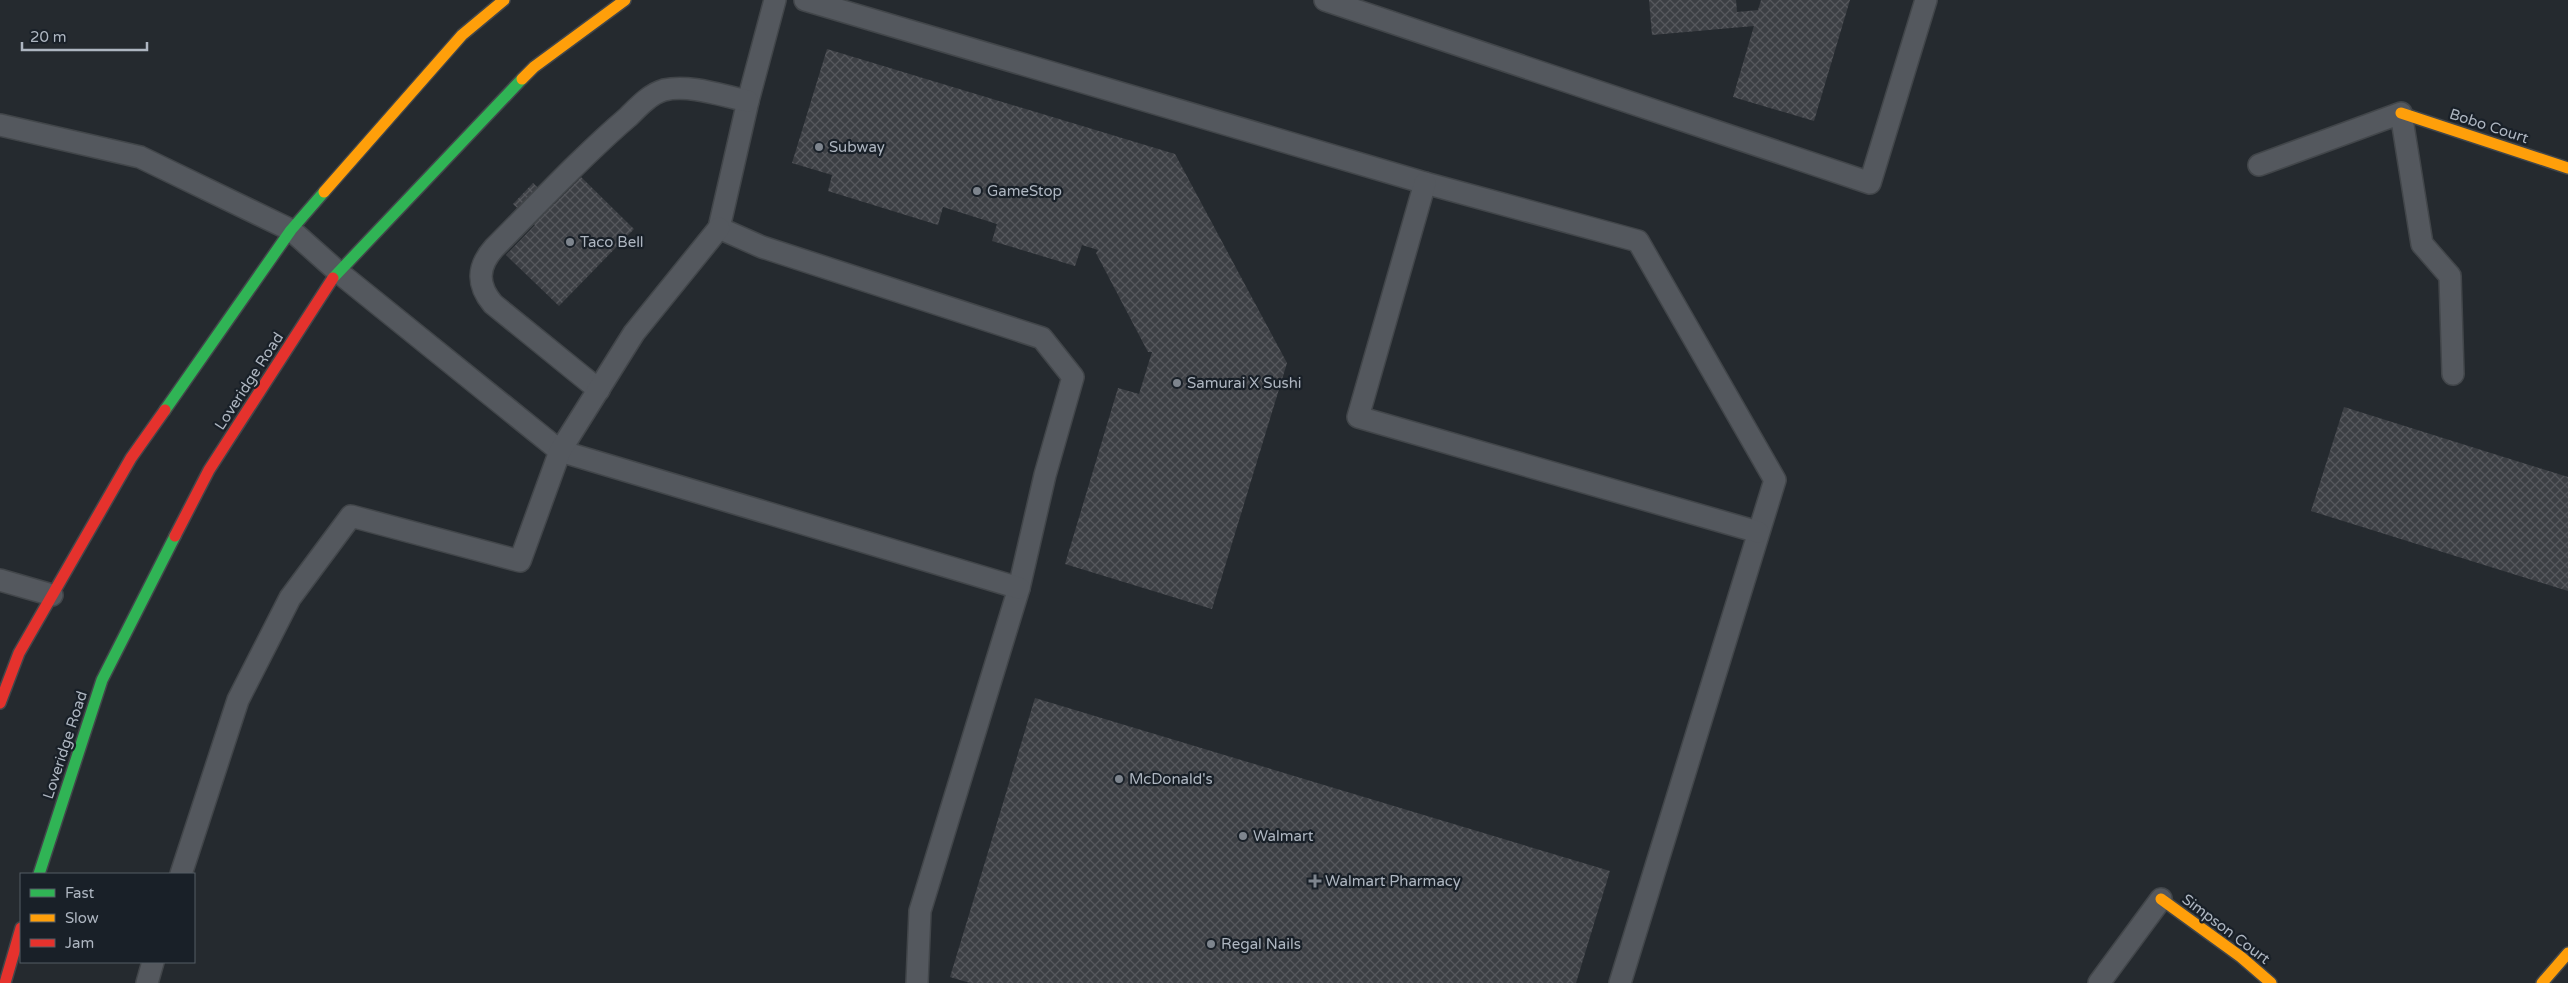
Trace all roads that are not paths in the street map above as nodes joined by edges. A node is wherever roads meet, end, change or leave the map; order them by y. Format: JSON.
{"nodes":[{"id":1,"x":504,"y":0,"type":"edge"},
{"id":2,"x":625,"y":0,"type":"edge"},
{"id":3,"x":775,"y":0,"type":"edge"},
{"id":4,"x":805,"y":0,"type":"edge"},
{"id":5,"x":1326,"y":0,"type":"edge"},
{"id":6,"x":1926,"y":0,"type":"edge"},
{"id":7,"x":748,"y":101,"type":"junction"},
{"id":8,"x":2401,"y":113,"type":"junction"},
{"id":9,"x":0,"y":125,"type":"edge"},
{"id":10,"x":2259,"y":166,"type":"dead end"},
{"id":11,"x":2568,"y":168,"type":"edge"},
{"id":12,"x":1425,"y":184,"type":"junction"},
{"id":13,"x":719,"y":228,"type":"junction"},
{"id":14,"x":291,"y":230,"type":"junction"},
{"id":15,"x":337,"y":271,"type":"junction"},
{"id":16,"x":2452,"y":374,"type":"dead end"},
{"id":17,"x":599,"y":390,"type":"junction"},
{"id":18,"x":560,"y":450,"type":"junction"},
{"id":19,"x":1758,"y":532,"type":"junction"},
{"id":20,"x":0,"y":580,"type":"edge"},
{"id":21,"x":1019,"y":588,"type":"junction"},
{"id":22,"x":52,"y":595,"type":"junction"},
{"id":23,"x":0,"y":703,"type":"edge"},
{"id":24,"x":39,"y":873,"type":"edge"},
{"id":25,"x":181,"y":873,"type":"edge"},
{"id":26,"x":2161,"y":899,"type":"joint"},
{"id":27,"x":20,"y":931,"type":"edge"},
{"id":28,"x":2568,"y":953,"type":"edge"},
{"id":29,"x":153,"y":963,"type":"edge"},
{"id":30,"x":5,"y":983,"type":"edge"},
{"id":31,"x":147,"y":983,"type":"edge"},
{"id":32,"x":917,"y":983,"type":"edge"},
{"id":33,"x":1620,"y":983,"type":"edge"},
{"id":34,"x":2099,"y":983,"type":"edge"},
{"id":35,"x":2271,"y":983,"type":"edge"},
{"id":36,"x":2542,"y":983,"type":"edge"}],
"edges":[{"from":1,"to":14,"type":"main road"},
{"from":2,"to":15,"type":"main road","name":"Loveridge Road"},
{"from":3,"to":7,"type":"lane"},
{"from":4,"to":12,"type":"lane"},
{"from":5,"to":6,"type":"lane"},
{"from":7,"to":13,"type":"lane"},
{"from":7,"to":17,"type":"lane"},
{"from":8,"to":10,"type":"lane"},
{"from":8,"to":11,"type":"main road","name":"Bobo Court"},
{"from":8,"to":16,"type":"lane"},
{"from":9,"to":14,"type":"lane"},
{"from":12,"to":19,"type":"lane"},
{"from":12,"to":19,"type":"lane"},
{"from":13,"to":17,"type":"lane"},
{"from":13,"to":21,"type":"lane"},
{"from":14,"to":15,"type":"lane"},
{"from":14,"to":22,"type":"main road"},
{"from":15,"to":18,"type":"lane"},
{"from":15,"to":24,"type":"main road","name":"Loveridge Road"},
{"from":17,"to":18,"type":"lane"},
{"from":18,"to":21,"type":"lane"},
{"from":18,"to":25,"type":"lane"},
{"from":19,"to":33,"type":"lane"},
{"from":20,"to":22,"type":"lane"},
{"from":21,"to":32,"type":"lane"},
{"from":22,"to":23,"type":"main road"},
{"from":26,"to":34,"type":"lane"},
{"from":26,"to":35,"type":"main road","name":"Simpson Court"},
{"from":27,"to":30,"type":"main road"},
{"from":28,"to":36,"type":"main road"},
{"from":29,"to":31,"type":"lane"}]}
